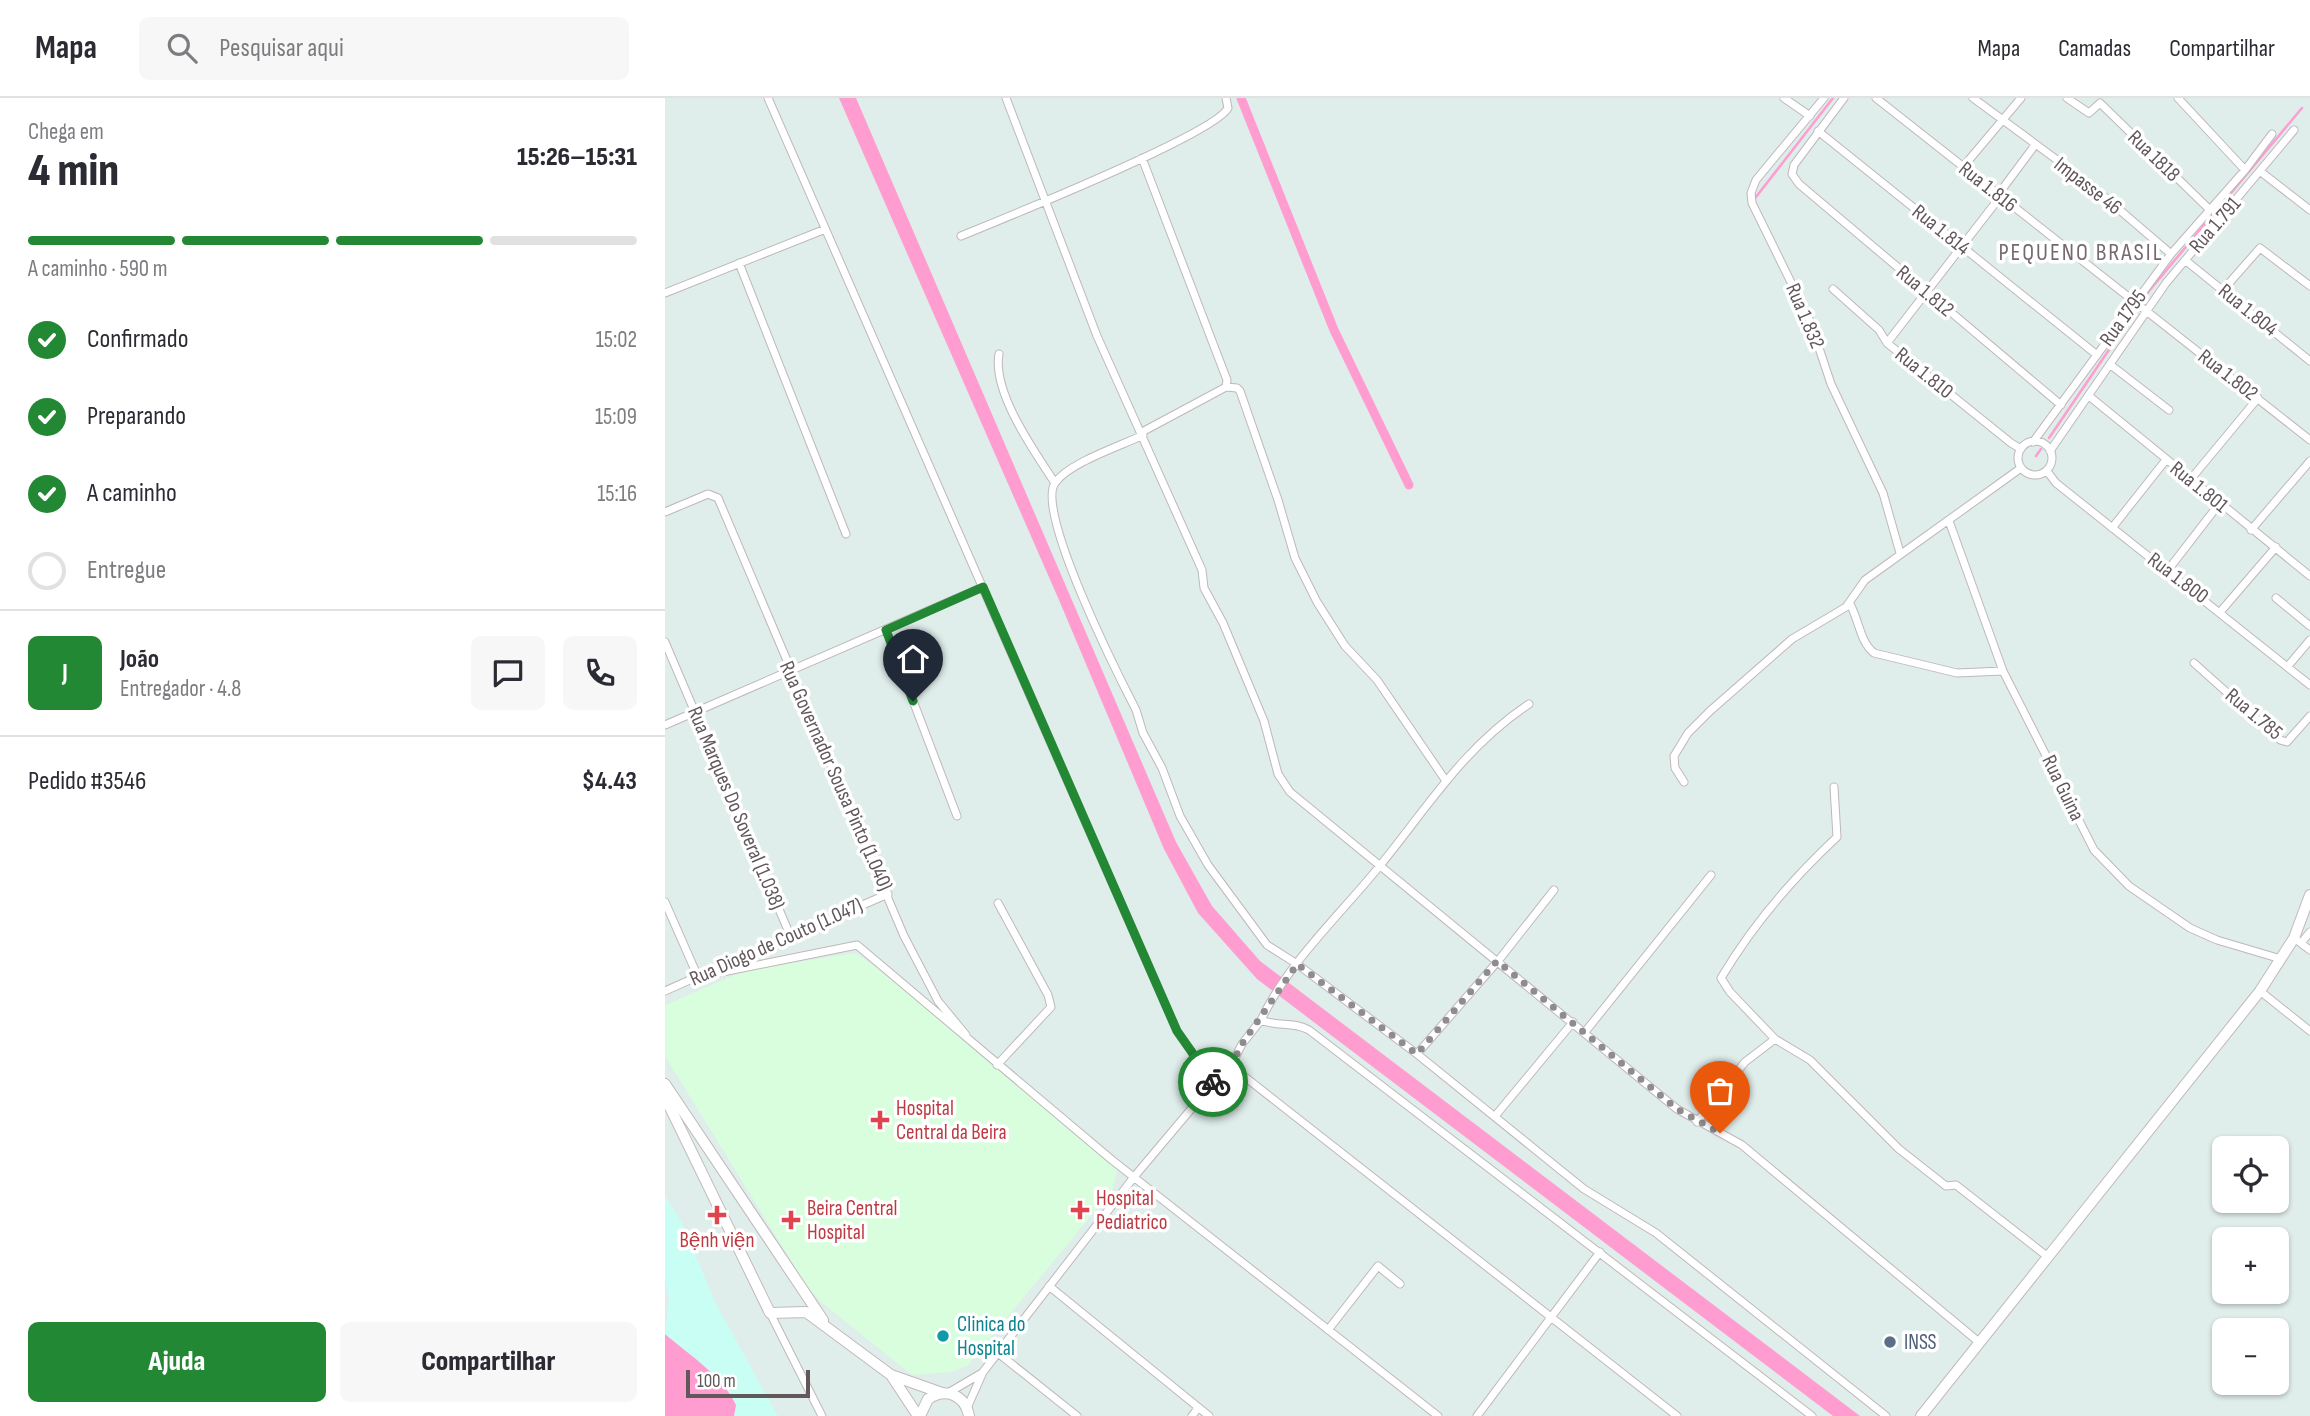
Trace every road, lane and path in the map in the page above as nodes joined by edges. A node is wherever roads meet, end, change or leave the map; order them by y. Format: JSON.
{"nodes":[{"id":1,"x":768,"y":98,"type":"edge"},
{"id":2,"x":1006,"y":98,"type":"edge"},
{"id":3,"x":1226,"y":98,"type":"edge"},
{"id":4,"x":1784,"y":98,"type":"edge"},
{"id":5,"x":1824,"y":98,"type":"edge"},
{"id":6,"x":1845,"y":98,"type":"edge"},
{"id":7,"x":1876,"y":98,"type":"edge"},
{"id":8,"x":1973,"y":98,"type":"edge"},
{"id":9,"x":2021,"y":98,"type":"edge"},
{"id":10,"x":2067,"y":98,"type":"edge"},
{"id":11,"x":2178,"y":98,"type":"edge"},
{"id":12,"x":1810,"y":116,"type":"junction"},
{"id":13,"x":2003,"y":122,"type":"junction"},
{"id":14,"x":2294,"y":130,"type":"dead end"},
{"id":15,"x":1818,"y":131,"type":"junction"},
{"id":16,"x":2272,"y":134,"type":"dead end"},
{"id":17,"x":2035,"y":145,"type":"junction"},
{"id":18,"x":1142,"y":159,"type":"junction"},
{"id":19,"x":1962,"y":167,"type":"junction"},
{"id":20,"x":2245,"y":170,"type":"junction"},
{"id":21,"x":2261,"y":172,"type":"junction"},
{"id":22,"x":2003,"y":188,"type":"dead end"},
{"id":23,"x":2000,"y":197,"type":"junction"},
{"id":24,"x":1044,"y":200,"type":"junction"},
{"id":25,"x":2209,"y":209,"type":"junction"},
{"id":26,"x":2310,"y":211,"type":"edge"},
{"id":27,"x":823,"y":230,"type":"junction"},
{"id":28,"x":961,"y":236,"type":"dead end"},
{"id":29,"x":1964,"y":248,"type":"junction"},
{"id":30,"x":2171,"y":254,"type":"junction"},
{"id":31,"x":2185,"y":260,"type":"junction"},
{"id":32,"x":739,"y":263,"type":"junction"},
{"id":33,"x":2310,"y":286,"type":"edge"},
{"id":34,"x":1833,"y":289,"type":"dead end"},
{"id":35,"x":2223,"y":290,"type":"junction"},
{"id":36,"x":665,"y":293,"type":"edge"},
{"id":37,"x":1927,"y":293,"type":"junction"},
{"id":38,"x":2133,"y":302,"type":"junction"},
{"id":39,"x":2146,"y":310,"type":"junction"},
{"id":40,"x":1887,"y":343,"type":"junction"},
{"id":41,"x":999,"y":354,"type":"dead end"},
{"id":42,"x":2097,"y":355,"type":"junction"},
{"id":43,"x":2310,"y":361,"type":"edge"},
{"id":44,"x":2112,"y":366,"type":"junction"},
{"id":45,"x":1226,"y":387,"type":"junction"},
{"id":46,"x":2089,"y":396,"type":"junction"},
{"id":47,"x":2258,"y":398,"type":"junction"},
{"id":48,"x":2061,"y":405,"type":"junction"},
{"id":49,"x":2169,"y":410,"type":"dead end"},
{"id":50,"x":1143,"y":433,"type":"junction"},
{"id":51,"x":2310,"y":440,"type":"edge"},
{"id":52,"x":2033,"y":442,"type":"junction"},
{"id":53,"x":2021,"y":449,"type":"junction"},
{"id":54,"x":2050,"y":451,"type":"junction"},
{"id":55,"x":2165,"y":461,"type":"junction"},
{"id":56,"x":2310,"y":461,"type":"edge"},
{"id":57,"x":2021,"y":468,"type":"junction"},
{"id":58,"x":2046,"y":471,"type":"junction"},
{"id":59,"x":2190,"y":480,"type":"junction"},
{"id":60,"x":1055,"y":483,"type":"junction"},
{"id":61,"x":2219,"y":504,"type":"junction"},
{"id":62,"x":665,"y":512,"type":"edge"},
{"id":63,"x":1949,"y":521,"type":"junction"},
{"id":64,"x":2112,"y":528,"type":"junction"},
{"id":65,"x":2251,"y":530,"type":"junction"},
{"id":66,"x":846,"y":534,"type":"dead end"},
{"id":67,"x":2276,"y":547,"type":"junction"},
{"id":68,"x":1900,"y":553,"type":"junction"},
{"id":69,"x":2168,"y":570,"type":"junction"},
{"id":70,"x":2310,"y":576,"type":"edge"},
{"id":71,"x":983,"y":587,"type":"junction"},
{"id":72,"x":2276,"y":598,"type":"dead end"},
{"id":73,"x":1850,"y":604,"type":"junction"},
{"id":74,"x":2221,"y":611,"type":"junction"},
{"id":75,"x":2310,"y":626,"type":"edge"},
{"id":76,"x":886,"y":630,"type":"junction"},
{"id":77,"x":2310,"y":640,"type":"edge"},
{"id":78,"x":665,"y":642,"type":"edge"},
{"id":79,"x":2194,"y":663,"type":"dead end"},
{"id":80,"x":2288,"y":666,"type":"junction"},
{"id":81,"x":2003,"y":671,"type":"junction"},
{"id":82,"x":790,"y":673,"type":"junction"},
{"id":83,"x":2310,"y":685,"type":"edge"},
{"id":84,"x":1529,"y":704,"type":"dead end"},
{"id":85,"x":695,"y":713,"type":"junction"},
{"id":86,"x":2310,"y":716,"type":"edge"},
{"id":87,"x":665,"y":725,"type":"edge"},
{"id":88,"x":1446,"y":781,"type":"junction"},
{"id":89,"x":1683,"y":782,"type":"dead end"},
{"id":90,"x":1834,"y":787,"type":"dead end"},
{"id":91,"x":957,"y":816,"type":"dead end"},
{"id":92,"x":1379,"y":867,"type":"junction"},
{"id":93,"x":1711,"y":875,"type":"dead end"},
{"id":94,"x":1554,"y":890,"type":"dead end"},
{"id":95,"x":888,"y":894,"type":"junction"},
{"id":96,"x":2310,"y":895,"type":"edge"},
{"id":97,"x":665,"y":902,"type":"edge"},
{"id":98,"x":998,"y":903,"type":"dead end"},
{"id":99,"x":2310,"y":932,"type":"edge"},
{"id":100,"x":790,"y":935,"type":"junction"},
{"id":101,"x":2297,"y":941,"type":"junction"},
{"id":102,"x":2310,"y":950,"type":"edge"},
{"id":103,"x":2281,"y":959,"type":"junction"},
{"id":104,"x":1497,"y":961,"type":"junction"},
{"id":105,"x":1297,"y":964,"type":"junction"},
{"id":106,"x":698,"y":976,"type":"junction"},
{"id":107,"x":2260,"y":991,"type":"junction"},
{"id":108,"x":665,"y":992,"type":"edge"},
{"id":109,"x":1261,"y":1020,"type":"junction"},
{"id":110,"x":1573,"y":1022,"type":"junction"},
{"id":111,"x":2310,"y":1031,"type":"edge"},
{"id":112,"x":1585,"y":1032,"type":"junction"},
{"id":113,"x":1775,"y":1039,"type":"junction"},
{"id":114,"x":980,"y":1051,"type":"junction"},
{"id":115,"x":1417,"y":1054,"type":"junction"},
{"id":116,"x":997,"y":1065,"type":"junction"},
{"id":117,"x":1231,"y":1066,"type":"junction"},
{"id":118,"x":1213,"y":1083,"type":"junction"},
{"id":119,"x":665,"y":1084,"type":"edge"},
{"id":120,"x":665,"y":1097,"type":"edge"},
{"id":121,"x":1496,"y":1115,"type":"junction"},
{"id":122,"x":1697,"y":1122,"type":"junction"},
{"id":123,"x":1134,"y":1177,"type":"junction"},
{"id":124,"x":1600,"y":1252,"type":"junction"},
{"id":125,"x":2048,"y":1258,"type":"junction"},
{"id":126,"x":1400,"y":1284,"type":"dead end"},
{"id":127,"x":1049,"y":1286,"type":"junction"},
{"id":128,"x":770,"y":1313,"type":"junction"},
{"id":129,"x":1550,"y":1317,"type":"junction"},
{"id":130,"x":827,"y":1325,"type":"junction"},
{"id":131,"x":1328,"y":1330,"type":"junction"},
{"id":132,"x":1980,"y":1343,"type":"junction"},
{"id":133,"x":999,"y":1353,"type":"junction"},
{"id":134,"x":983,"y":1372,"type":"junction"},
{"id":135,"x":891,"y":1375,"type":"junction"},
{"id":136,"x":945,"y":1393,"type":"junction"},
{"id":137,"x":1198,"y":1408,"type":"junction"},
{"id":138,"x":968,"y":1412,"type":"edge"},
{"id":139,"x":1926,"y":1415,"type":"edge"},
{"id":140,"x":823,"y":1416,"type":"edge"},
{"id":141,"x":919,"y":1416,"type":"edge"},
{"id":142,"x":1077,"y":1416,"type":"edge"},
{"id":143,"x":1192,"y":1416,"type":"edge"},
{"id":144,"x":1209,"y":1416,"type":"edge"},
{"id":145,"x":1438,"y":1416,"type":"edge"},
{"id":146,"x":1477,"y":1416,"type":"edge"},
{"id":147,"x":1677,"y":1416,"type":"edge"},
{"id":148,"x":1812,"y":1416,"type":"edge"},
{"id":149,"x":1886,"y":1416,"type":"edge"}],
"edges":[{"from":1,"to":27,"type":"street"},
{"from":2,"to":24,"type":"street"},
{"from":3,"to":18,"type":"street"},
{"from":4,"to":12,"type":"street"},
{"from":5,"to":12,"type":"street","name":"Rua 1.832"},
{"from":6,"to":15,"type":"street"},
{"from":7,"to":19,"type":"street","name":"Rua 1.816"},
{"from":8,"to":13,"type":"street","name":"Impasse 46"},
{"from":9,"to":13,"type":"street"},
{"from":10,"to":25,"type":"street","name":"Rua 1818"},
{"from":11,"to":20,"type":"street"},
{"from":12,"to":68,"type":"street","name":"Rua 1.832"},
{"from":13,"to":17,"type":"street","name":"Impasse 46"},
{"from":13,"to":19,"type":"street"},
{"from":14,"to":21,"type":"street","name":"Rua 1.791"},
{"from":15,"to":29,"type":"street","name":"Rua 1.814"},
{"from":15,"to":37,"type":"street","name":"Rua 1.812"},
{"from":16,"to":20,"type":"street","name":"Rua 1795"},
{"from":17,"to":22,"type":"street"},
{"from":17,"to":30,"type":"street","name":"Impasse 46"},
{"from":18,"to":24,"type":"street"},
{"from":18,"to":45,"type":"street"},
{"from":19,"to":23,"type":"street","name":"Rua 1.816"},
{"from":20,"to":25,"type":"street","name":"Rua 1795"},
{"from":21,"to":26,"type":"street"},
{"from":21,"to":31,"type":"street","name":"Rua 1.791"},
{"from":23,"to":29,"type":"street"},
{"from":23,"to":38,"type":"street","name":"Rua 1.816"},
{"from":24,"to":28,"type":"street"},
{"from":24,"to":50,"type":"street"},
{"from":25,"to":30,"type":"street","name":"Rua 1795"},
{"from":27,"to":32,"type":"street"},
{"from":27,"to":71,"type":"street"},
{"from":29,"to":37,"type":"street"},
{"from":29,"to":42,"type":"street","name":"Rua 1.814"},
{"from":30,"to":38,"type":"street","name":"Rua 1795"},
{"from":31,"to":35,"type":"street","name":"Rua 1.804"},
{"from":31,"to":39,"type":"street","name":"Rua 1.791"},
{"from":32,"to":36,"type":"street"},
{"from":32,"to":66,"type":"street"},
{"from":33,"to":35,"type":"street"},
{"from":34,"to":40,"type":"street","name":"Rua 1.810"},
{"from":35,"to":43,"type":"street","name":"Rua 1.804"},
{"from":37,"to":40,"type":"street"},
{"from":37,"to":48,"type":"street","name":"Rua 1.812"},
{"from":38,"to":39,"type":"street","name":"Rua 1.816"},
{"from":38,"to":42,"type":"street","name":"Rua 1795"},
{"from":39,"to":44,"type":"street","name":"Rua 1.791"},
{"from":39,"to":47,"type":"street","name":"Rua 1.802"},
{"from":40,"to":53,"type":"street","name":"Rua 1.810"},
{"from":41,"to":60,"type":"street"},
{"from":42,"to":48,"type":"street","name":"Rua 1795"},
{"from":44,"to":46,"type":"street","name":"Rua 1.791"},
{"from":44,"to":49,"type":"street"},
{"from":45,"to":50,"type":"street"},
{"from":45,"to":88,"type":"street"},
{"from":46,"to":54,"type":"street","name":"Rua 1.791"},
{"from":46,"to":55,"type":"street","name":"Rua 1.801"},
{"from":47,"to":51,"type":"street","name":"Rua 1.802"},
{"from":47,"to":59,"type":"street"},
{"from":48,"to":52,"type":"street","name":"Rua 1795"},
{"from":50,"to":60,"type":"street"},
{"from":50,"to":92,"type":"street"},
{"from":52,"to":53,"type":"street"},
{"from":52,"to":54,"type":"street"},
{"from":53,"to":57,"type":"street"},
{"from":54,"to":58,"type":"street"},
{"from":55,"to":59,"type":"street","name":"Rua 1.801"},
{"from":55,"to":64,"type":"street"},
{"from":56,"to":65,"type":"street"},
{"from":57,"to":58,"type":"street"},
{"from":57,"to":63,"type":"street"},
{"from":58,"to":64,"type":"street","name":"Rua 1.800"},
{"from":59,"to":61,"type":"street","name":"Rua 1.801"},
{"from":60,"to":105,"type":"street"},
{"from":61,"to":65,"type":"street","name":"Rua 1.801"},
{"from":61,"to":69,"type":"street"},
{"from":62,"to":82,"type":"street","name":"Rua Governador Sousa Pinto (1.040)"},
{"from":63,"to":68,"type":"street"},
{"from":63,"to":81,"type":"street","name":"Rua Guina"},
{"from":64,"to":69,"type":"street","name":"Rua 1.800"},
{"from":65,"to":67,"type":"street","name":"Rua 1.801"},
{"from":67,"to":70,"type":"street","name":"Rua 1.801"},
{"from":67,"to":74,"type":"street"},
{"from":68,"to":73,"type":"street"},
{"from":69,"to":74,"type":"street","name":"Rua 1.800"},
{"from":71,"to":76,"type":"street"},
{"from":71,"to":118,"type":"street"},
{"from":72,"to":75,"type":"street"},
{"from":73,"to":81,"type":"street"},
{"from":73,"to":89,"type":"street"},
{"from":74,"to":80,"type":"street","name":"Rua 1.800"},
{"from":76,"to":82,"type":"street"},
{"from":76,"to":91,"type":"street"},
{"from":77,"to":80,"type":"street"},
{"from":78,"to":85,"type":"street","name":"Rua Marques Do Soveral (1.038)"},
{"from":79,"to":86,"type":"street","name":"Rua 1.785"},
{"from":80,"to":83,"type":"street","name":"Rua 1.800"},
{"from":81,"to":103,"type":"street","name":"Rua Guina"},
{"from":82,"to":85,"type":"street"},
{"from":82,"to":95,"type":"street","name":"Rua Governador Sousa Pinto (1.040)"},
{"from":84,"to":88,"type":"street"},
{"from":85,"to":87,"type":"street"},
{"from":85,"to":100,"type":"street","name":"Rua Marques Do Soveral (1.038)"},
{"from":88,"to":92,"type":"street"},
{"from":90,"to":113,"type":"street"},
{"from":92,"to":104,"type":"street"},
{"from":92,"to":105,"type":"street"},
{"from":93,"to":112,"type":"street"},
{"from":94,"to":104,"type":"street"},
{"from":95,"to":100,"type":"street","name":"Rua Diogo de Couto (1.047)"},
{"from":95,"to":114,"type":"street","name":"Rua Governador Sousa Pinto (1.040)"},
{"from":96,"to":101,"type":"street"},
{"from":97,"to":106,"type":"street"},
{"from":98,"to":116,"type":"street"},
{"from":99,"to":101,"type":"street"},
{"from":100,"to":106,"type":"street","name":"Rua Diogo de Couto (1.047)"},
{"from":101,"to":102,"type":"street"},
{"from":101,"to":103,"type":"street"},
{"from":103,"to":107,"type":"street"},
{"from":104,"to":110,"type":"street"},
{"from":104,"to":115,"type":"street"},
{"from":105,"to":109,"type":"street"},
{"from":105,"to":115,"type":"street"},
{"from":106,"to":108,"type":"street","name":"Rua Diogo de Couto (1.047)"},
{"from":106,"to":114,"type":"street"},
{"from":107,"to":111,"type":"street"},
{"from":107,"to":125,"type":"street"},
{"from":109,"to":117,"type":"street"},
{"from":109,"to":124,"type":"street"},
{"from":110,"to":112,"type":"street"},
{"from":110,"to":121,"type":"street"},
{"from":112,"to":122,"type":"street"},
{"from":113,"to":122,"type":"street"},
{"from":113,"to":125,"type":"street"},
{"from":114,"to":116,"type":"street"},
{"from":115,"to":121,"type":"street"},
{"from":116,"to":123,"type":"street"},
{"from":117,"to":118,"type":"street"},
{"from":117,"to":129,"type":"street"},
{"from":118,"to":123,"type":"street"},
{"from":119,"to":130,"type":"street"},
{"from":120,"to":128,"type":"street"},
{"from":121,"to":149,"type":"street"},
{"from":122,"to":132,"type":"street"},
{"from":123,"to":127,"type":"street"},
{"from":123,"to":131,"type":"street"},
{"from":124,"to":129,"type":"street"},
{"from":124,"to":148,"type":"street"},
{"from":125,"to":132,"type":"street"},
{"from":126,"to":131,"type":"street"},
{"from":127,"to":133,"type":"street"},
{"from":127,"to":137,"type":"street"},
{"from":128,"to":130,"type":"street"},
{"from":128,"to":140,"type":"street"},
{"from":129,"to":146,"type":"street"},
{"from":129,"to":147,"type":"street"},
{"from":130,"to":135,"type":"street"},
{"from":131,"to":145,"type":"street"},
{"from":132,"to":139,"type":"street"},
{"from":133,"to":134,"type":"street"},
{"from":133,"to":142,"type":"street"},
{"from":134,"to":136,"type":"street"},
{"from":134,"to":138,"type":"street"},
{"from":135,"to":136,"type":"street"},
{"from":135,"to":141,"type":"street"},
{"from":136,"to":138,"type":"street"},
{"from":136,"to":141,"type":"street"},
{"from":137,"to":143,"type":"street"},
{"from":137,"to":144,"type":"street"}]}
